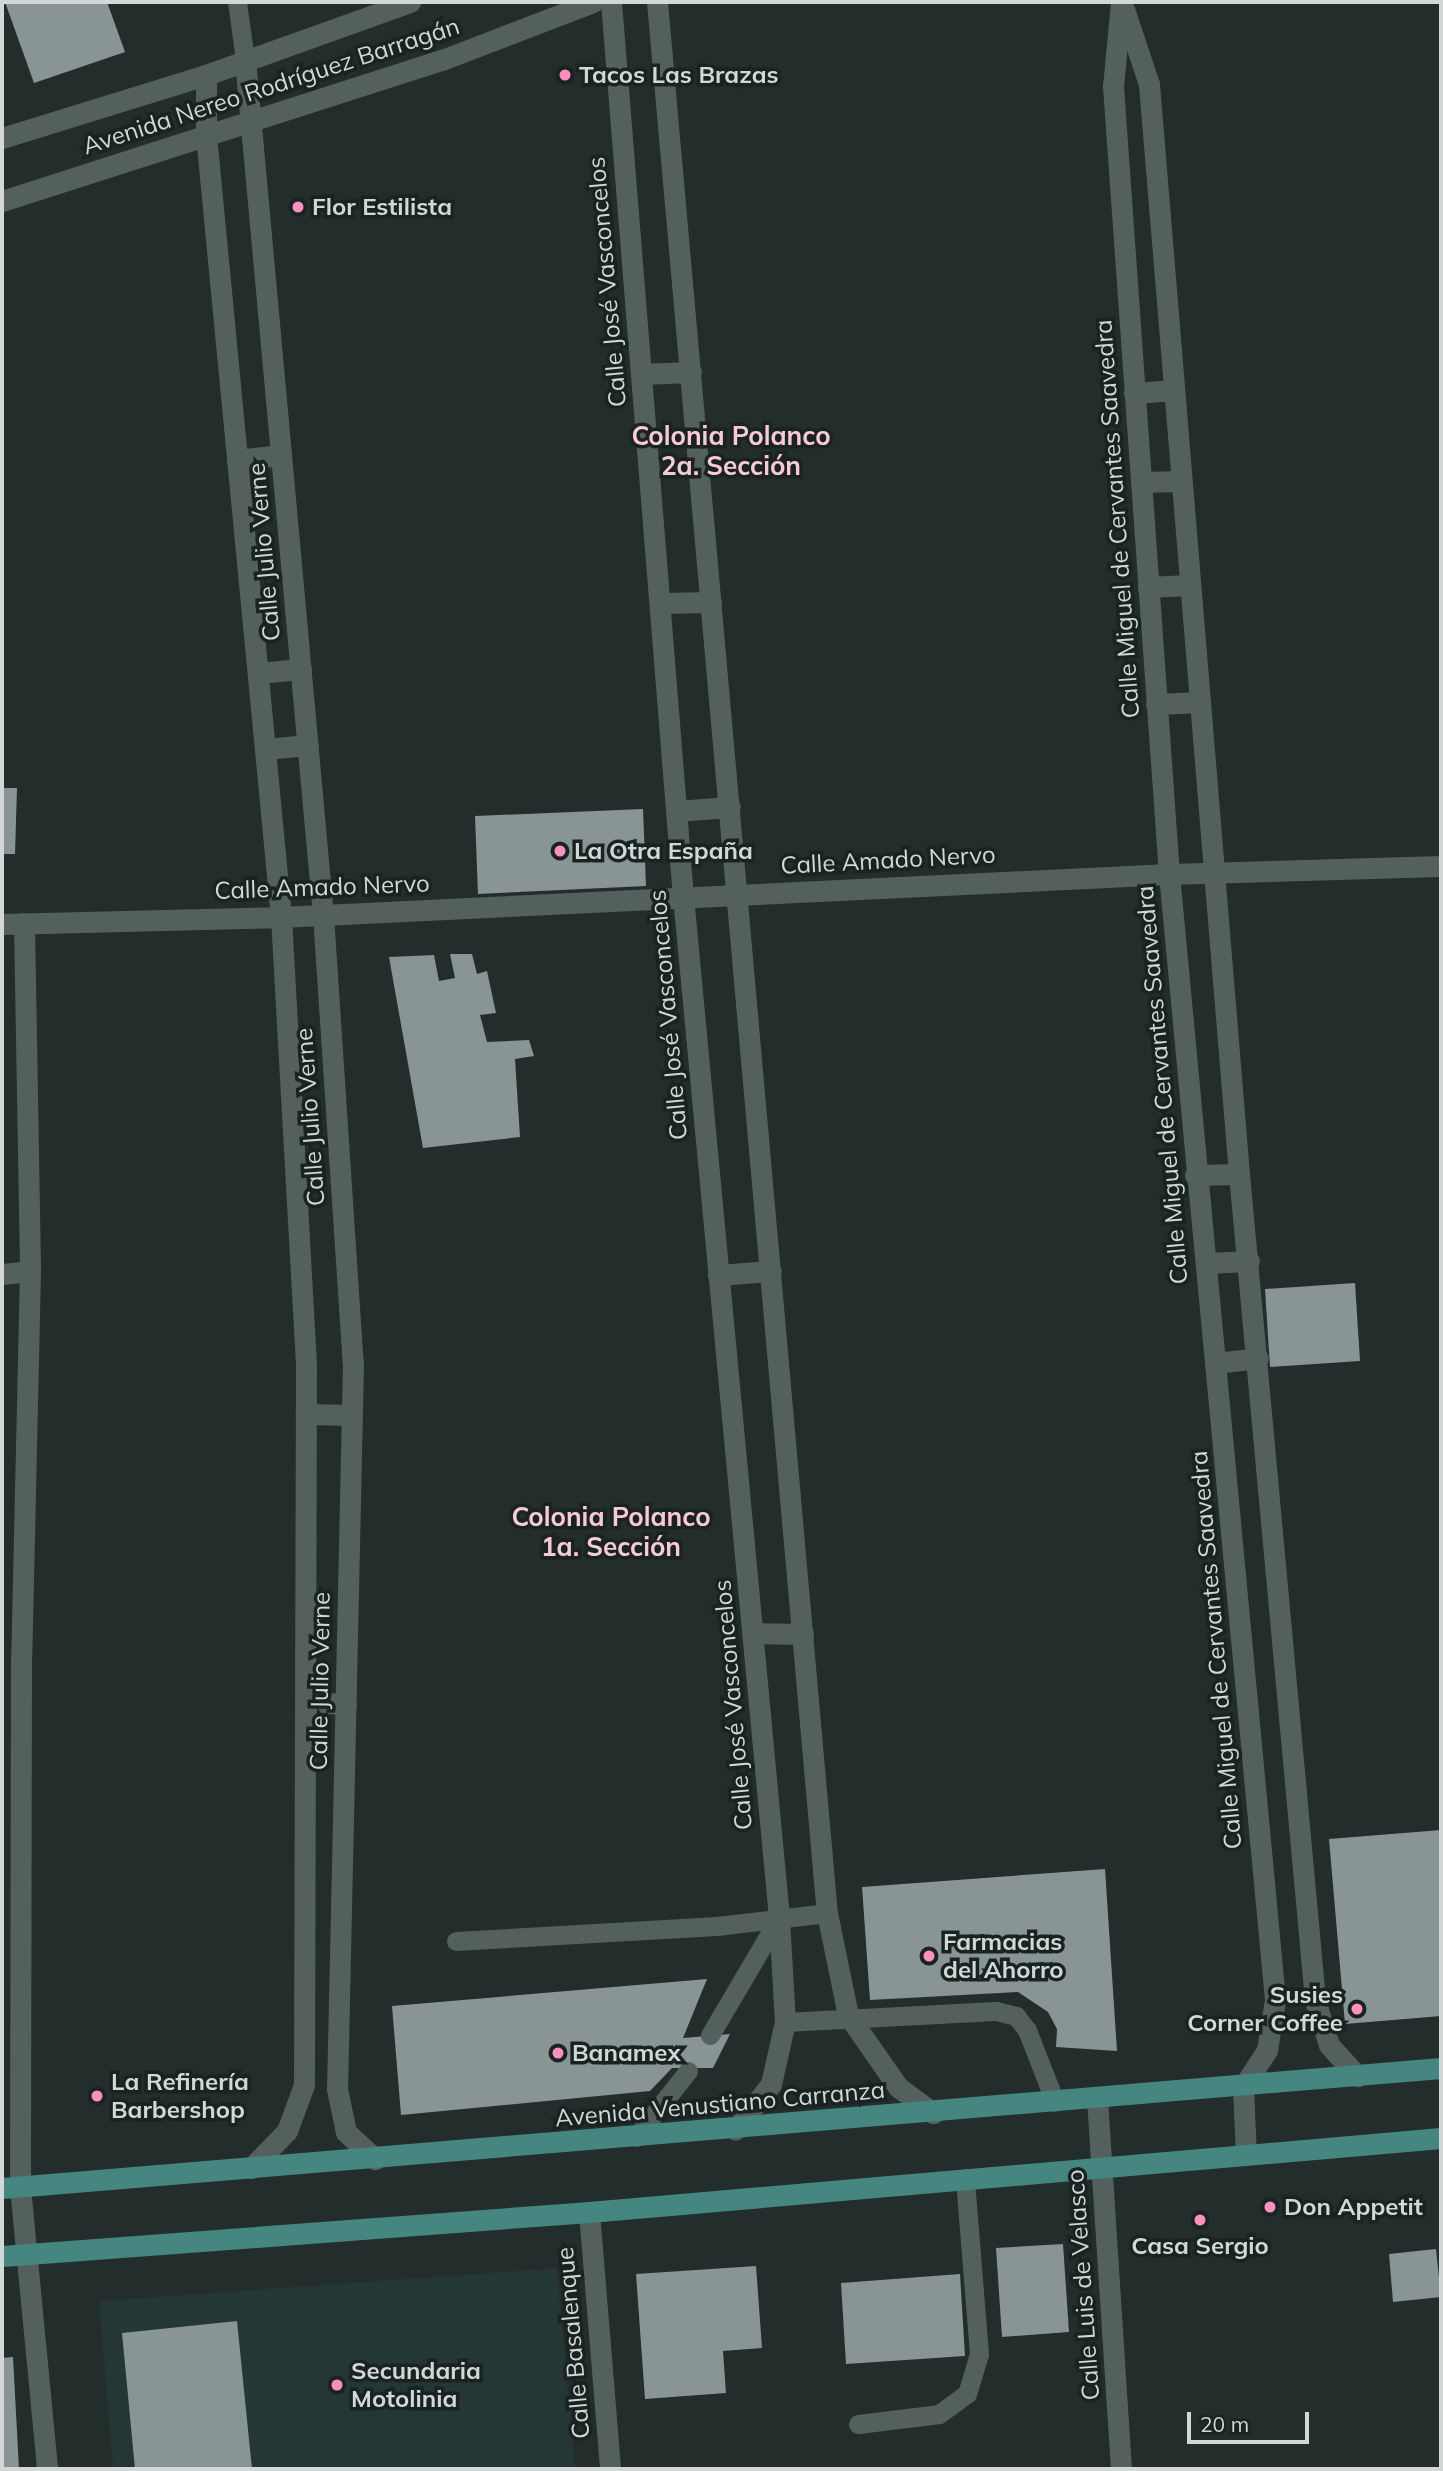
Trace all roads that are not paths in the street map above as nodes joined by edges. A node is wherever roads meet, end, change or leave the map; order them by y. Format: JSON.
{"nodes":[{"id":1,"x":237,"y":2,"type":"edge"},
{"id":2,"x":410,"y":2,"type":"edge"},
{"id":3,"x":593,"y":2,"type":"edge"},
{"id":4,"x":611,"y":2,"type":"edge"},
{"id":5,"x":657,"y":2,"type":"edge"},
{"id":6,"x":1122,"y":2,"type":"edge"},
{"id":7,"x":245,"y":61,"type":"junction"},
{"id":8,"x":206,"y":75,"type":"junction"},
{"id":9,"x":250,"y":118,"type":"junction"},
{"id":10,"x":206,"y":135,"type":"junction"},
{"id":11,"x":2,"y":138,"type":"edge"},
{"id":12,"x":2,"y":201,"type":"edge"},
{"id":13,"x":691,"y":372,"type":"junction"},
{"id":14,"x":641,"y":374,"type":"junction"},
{"id":15,"x":1174,"y":390,"type":"junction"},
{"id":16,"x":1134,"y":393,"type":"junction"},
{"id":17,"x":281,"y":455,"type":"junction"},
{"id":18,"x":237,"y":460,"type":"junction"},
{"id":19,"x":1181,"y":481,"type":"junction"},
{"id":20,"x":1141,"y":482,"type":"junction"},
{"id":21,"x":1189,"y":585,"type":"junction"},
{"id":22,"x":1148,"y":587,"type":"junction"},
{"id":23,"x":712,"y":602,"type":"junction"},
{"id":24,"x":660,"y":603,"type":"junction"},
{"id":25,"x":301,"y":669,"type":"junction"},
{"id":26,"x":258,"y":673,"type":"junction"},
{"id":27,"x":1199,"y":702,"type":"junction"},
{"id":28,"x":1157,"y":704,"type":"junction"},
{"id":29,"x":308,"y":746,"type":"junction"},
{"id":30,"x":265,"y":749,"type":"junction"},
{"id":31,"x":730,"y":807,"type":"junction"},
{"id":32,"x":676,"y":811,"type":"junction"},
{"id":33,"x":1441,"y":866,"type":"edge"},
{"id":34,"x":1213,"y":873,"type":"junction"},
{"id":35,"x":1168,"y":874,"type":"junction"},
{"id":36,"x":737,"y":894,"type":"junction"},
{"id":37,"x":683,"y":896,"type":"junction"},
{"id":38,"x":323,"y":915,"type":"junction"},
{"id":39,"x":281,"y":917,"type":"junction"},
{"id":40,"x":24,"y":923,"type":"junction"},
{"id":41,"x":2,"y":924,"type":"edge"},
{"id":42,"x":1239,"y":1174,"type":"junction"},
{"id":43,"x":1195,"y":1175,"type":"junction"},
{"id":44,"x":1249,"y":1261,"type":"junction"},
{"id":45,"x":1206,"y":1263,"type":"junction"},
{"id":46,"x":30,"y":1271,"type":"junction"},
{"id":47,"x":771,"y":1271,"type":"junction"},
{"id":48,"x":2,"y":1274,"type":"edge"},
{"id":49,"x":718,"y":1275,"type":"junction"},
{"id":50,"x":1258,"y":1358,"type":"junction"},
{"id":51,"x":1215,"y":1363,"type":"junction"},
{"id":52,"x":306,"y":1414,"type":"junction"},
{"id":53,"x":352,"y":1415,"type":"junction"},
{"id":54,"x":753,"y":1633,"type":"junction"},
{"id":55,"x":803,"y":1634,"type":"junction"},
{"id":56,"x":11,"y":1658,"type":"edge"},
{"id":57,"x":305,"y":1702,"type":"junction"},
{"id":58,"x":346,"y":1704,"type":"junction"},
{"id":59,"x":827,"y":1913,"type":"junction"},
{"id":60,"x":779,"y":1917,"type":"junction"},
{"id":61,"x":456,"y":1941,"type":"dead end"},
{"id":62,"x":848,"y":2015,"type":"junction"},
{"id":63,"x":785,"y":2022,"type":"junction"},
{"id":64,"x":710,"y":2035,"type":"dead end"},
{"id":65,"x":1441,"y":2068,"type":"edge"},
{"id":66,"x":688,"y":2071,"type":"dead end"},
{"id":67,"x":1357,"y":2076,"type":"junction"},
{"id":68,"x":1242,"y":2087,"type":"junction"},
{"id":69,"x":1097,"y":2098,"type":"junction"},
{"id":70,"x":1055,"y":2102,"type":"junction"},
{"id":71,"x":933,"y":2113,"type":"junction"},
{"id":72,"x":735,"y":2130,"type":"junction"},
{"id":73,"x":636,"y":2137,"type":"junction"},
{"id":74,"x":1441,"y":2138,"type":"edge"},
{"id":75,"x":1246,"y":2155,"type":"junction"},
{"id":76,"x":375,"y":2160,"type":"junction"},
{"id":77,"x":251,"y":2168,"type":"junction"},
{"id":78,"x":1102,"y":2168,"type":"junction"},
{"id":79,"x":965,"y":2179,"type":"junction"},
{"id":80,"x":11,"y":2188,"type":"edge"},
{"id":81,"x":589,"y":2213,"type":"junction"},
{"id":82,"x":25,"y":2255,"type":"junction"},
{"id":83,"x":2,"y":2256,"type":"edge"},
{"id":84,"x":858,"y":2424,"type":"dead end"},
{"id":85,"x":47,"y":2469,"type":"edge"},
{"id":86,"x":610,"y":2469,"type":"edge"},
{"id":87,"x":1121,"y":2469,"type":"edge"}],
"edges":[{"from":1,"to":7,"type":"lane"},
{"from":2,"to":7,"type":"street","name":"Avenida Nereo Rodríguez Barragán"},
{"from":3,"to":9,"type":"street","name":"Avenida Nereo Rodríguez Barragán"},
{"from":4,"to":14,"type":"street","name":"Calle José Vasconcelos"},
{"from":5,"to":13,"type":"street"},
{"from":6,"to":15,"type":"street","name":"Calle Miguel de Cervantes Saavedra"},
{"from":6,"to":16,"type":"street","name":"Calle Miguel de Cervantes Saavedra"},
{"from":7,"to":8,"type":"street","name":"Avenida Nereo Rodríguez Barragán"},
{"from":7,"to":9,"type":"street","name":"Calle Julio Verne"},
{"from":8,"to":10,"type":"street","name":"Calle Julio Verne"},
{"from":8,"to":11,"type":"street","name":"Avenida Nereo Rodríguez Barragán"},
{"from":9,"to":10,"type":"street","name":"Avenida Nereo Rodríguez Barragán"},
{"from":9,"to":17,"type":"street","name":"Calle Julio Verne"},
{"from":10,"to":12,"type":"street","name":"Avenida Nereo Rodríguez Barragán"},
{"from":10,"to":18,"type":"street","name":"Calle Julio Verne"},
{"from":13,"to":14,"type":"street"},
{"from":13,"to":23,"type":"street"},
{"from":14,"to":24,"type":"street","name":"Calle José Vasconcelos"},
{"from":15,"to":16,"type":"street"},
{"from":15,"to":19,"type":"street","name":"Calle Miguel de Cervantes Saavedra"},
{"from":16,"to":20,"type":"street","name":"Calle Miguel de Cervantes Saavedra"},
{"from":17,"to":18,"type":"street"},
{"from":17,"to":25,"type":"street","name":"Calle Julio Verne"},
{"from":18,"to":26,"type":"street","name":"Calle Julio Verne"},
{"from":19,"to":20,"type":"street"},
{"from":19,"to":21,"type":"street","name":"Calle Miguel de Cervantes Saavedra"},
{"from":20,"to":22,"type":"street","name":"Calle Miguel de Cervantes Saavedra"},
{"from":21,"to":22,"type":"street"},
{"from":21,"to":27,"type":"street","name":"Calle Miguel de Cervantes Saavedra"},
{"from":22,"to":28,"type":"street","name":"Calle Miguel de Cervantes Saavedra"},
{"from":23,"to":24,"type":"street"},
{"from":23,"to":31,"type":"street"},
{"from":24,"to":32,"type":"street","name":"Calle José Vasconcelos"},
{"from":25,"to":26,"type":"street"},
{"from":25,"to":29,"type":"street","name":"Calle Julio Verne"},
{"from":26,"to":30,"type":"street","name":"Calle Julio Verne"},
{"from":27,"to":28,"type":"street"},
{"from":27,"to":34,"type":"street","name":"Calle Miguel de Cervantes Saavedra"},
{"from":28,"to":35,"type":"street","name":"Calle Miguel de Cervantes Saavedra"},
{"from":29,"to":30,"type":"street"},
{"from":29,"to":38,"type":"street","name":"Calle Julio Verne"},
{"from":30,"to":39,"type":"street","name":"Calle Julio Verne"},
{"from":31,"to":32,"type":"street"},
{"from":31,"to":36,"type":"street"},
{"from":32,"to":37,"type":"street","name":"Calle José Vasconcelos"},
{"from":33,"to":34,"type":"street","name":"Calle Amado Nervo"},
{"from":34,"to":35,"type":"street","name":"Calle Amado Nervo"},
{"from":34,"to":42,"type":"street","name":"Calle Miguel de Cervantes Saavedra"},
{"from":35,"to":36,"type":"street","name":"Calle Amado Nervo"},
{"from":35,"to":43,"type":"street","name":"Calle Miguel de Cervantes Saavedra"},
{"from":36,"to":37,"type":"street","name":"Calle Amado Nervo"},
{"from":36,"to":47,"type":"street"},
{"from":37,"to":38,"type":"street","name":"Calle Amado Nervo"},
{"from":37,"to":49,"type":"street","name":"Calle José Vasconcelos"},
{"from":38,"to":39,"type":"street","name":"Calle Amado Nervo"},
{"from":38,"to":53,"type":"street","name":"Calle Julio Verne"},
{"from":39,"to":40,"type":"street","name":"Calle Amado Nervo"},
{"from":39,"to":52,"type":"street","name":"Calle Julio Verne"},
{"from":40,"to":41,"type":"street","name":"Calle Amado Nervo"},
{"from":40,"to":46,"type":"street"},
{"from":42,"to":43,"type":"street"},
{"from":42,"to":44,"type":"street","name":"Calle Miguel de Cervantes Saavedra"},
{"from":43,"to":45,"type":"street","name":"Calle Miguel de Cervantes Saavedra"},
{"from":44,"to":45,"type":"street"},
{"from":44,"to":50,"type":"street","name":"Calle Miguel de Cervantes Saavedra"},
{"from":45,"to":51,"type":"street","name":"Calle Miguel de Cervantes Saavedra"},
{"from":46,"to":48,"type":"street"},
{"from":46,"to":56,"type":"street"},
{"from":47,"to":49,"type":"street"},
{"from":47,"to":55,"type":"street"},
{"from":49,"to":54,"type":"street","name":"Calle José Vasconcelos"},
{"from":50,"to":51,"type":"street"},
{"from":50,"to":67,"type":"street","name":"Calle Miguel de Cervantes Saavedra"},
{"from":51,"to":68,"type":"street","name":"Calle Miguel de Cervantes Saavedra"},
{"from":52,"to":53,"type":"street"},
{"from":52,"to":57,"type":"street","name":"Calle Julio Verne"},
{"from":53,"to":58,"type":"street","name":"Calle Julio Verne"},
{"from":54,"to":55,"type":"street"},
{"from":54,"to":60,"type":"street","name":"Calle José Vasconcelos"},
{"from":55,"to":59,"type":"street"},
{"from":56,"to":80,"type":"street"},
{"from":57,"to":58,"type":"street"},
{"from":57,"to":77,"type":"street","name":"Calle Julio Verne"},
{"from":58,"to":76,"type":"street","name":"Calle Julio Verne"},
{"from":59,"to":60,"type":"lane"},
{"from":59,"to":62,"type":"street"},
{"from":60,"to":61,"type":"lane"},
{"from":60,"to":63,"type":"street","name":"Calle José Vasconcelos"},
{"from":60,"to":64,"type":"lane"},
{"from":62,"to":63,"type":"lane"},
{"from":62,"to":70,"type":"lane"},
{"from":62,"to":71,"type":"street"},
{"from":63,"to":72,"type":"street","name":"Calle José Vasconcelos"},
{"from":65,"to":67,"type":"main road","name":"Avenida Venustiano Carranza"},
{"from":66,"to":73,"type":"lane"},
{"from":67,"to":68,"type":"main road","name":"Avenida Venustiano Carranza"},
{"from":68,"to":69,"type":"main road","name":"Avenida Venustiano Carranza"},
{"from":68,"to":75,"type":"street"},
{"from":69,"to":70,"type":"main road","name":"Avenida Venustiano Carranza"},
{"from":69,"to":78,"type":"street","name":"Calle Luis de Velasco"},
{"from":70,"to":71,"type":"main road","name":"Avenida Venustiano Carranza"},
{"from":71,"to":72,"type":"main road","name":"Avenida Venustiano Carranza"},
{"from":72,"to":73,"type":"main road","name":"Avenida Venustiano Carranza"},
{"from":73,"to":76,"type":"main road","name":"Avenida Venustiano Carranza"},
{"from":74,"to":75,"type":"main road"},
{"from":75,"to":78,"type":"main road"},
{"from":76,"to":77,"type":"main road","name":"Avenida Venustiano Carranza"},
{"from":77,"to":80,"type":"main road","name":"Avenida Venustiano Carranza"},
{"from":78,"to":79,"type":"main road"},
{"from":78,"to":87,"type":"street","name":"Calle Luis de Velasco"},
{"from":79,"to":81,"type":"main road"},
{"from":79,"to":84,"type":"lane"},
{"from":80,"to":82,"type":"street"},
{"from":81,"to":82,"type":"main road"},
{"from":81,"to":86,"type":"street","name":"Calle Basalenque"},
{"from":82,"to":83,"type":"main road"},
{"from":82,"to":85,"type":"street"}]}
